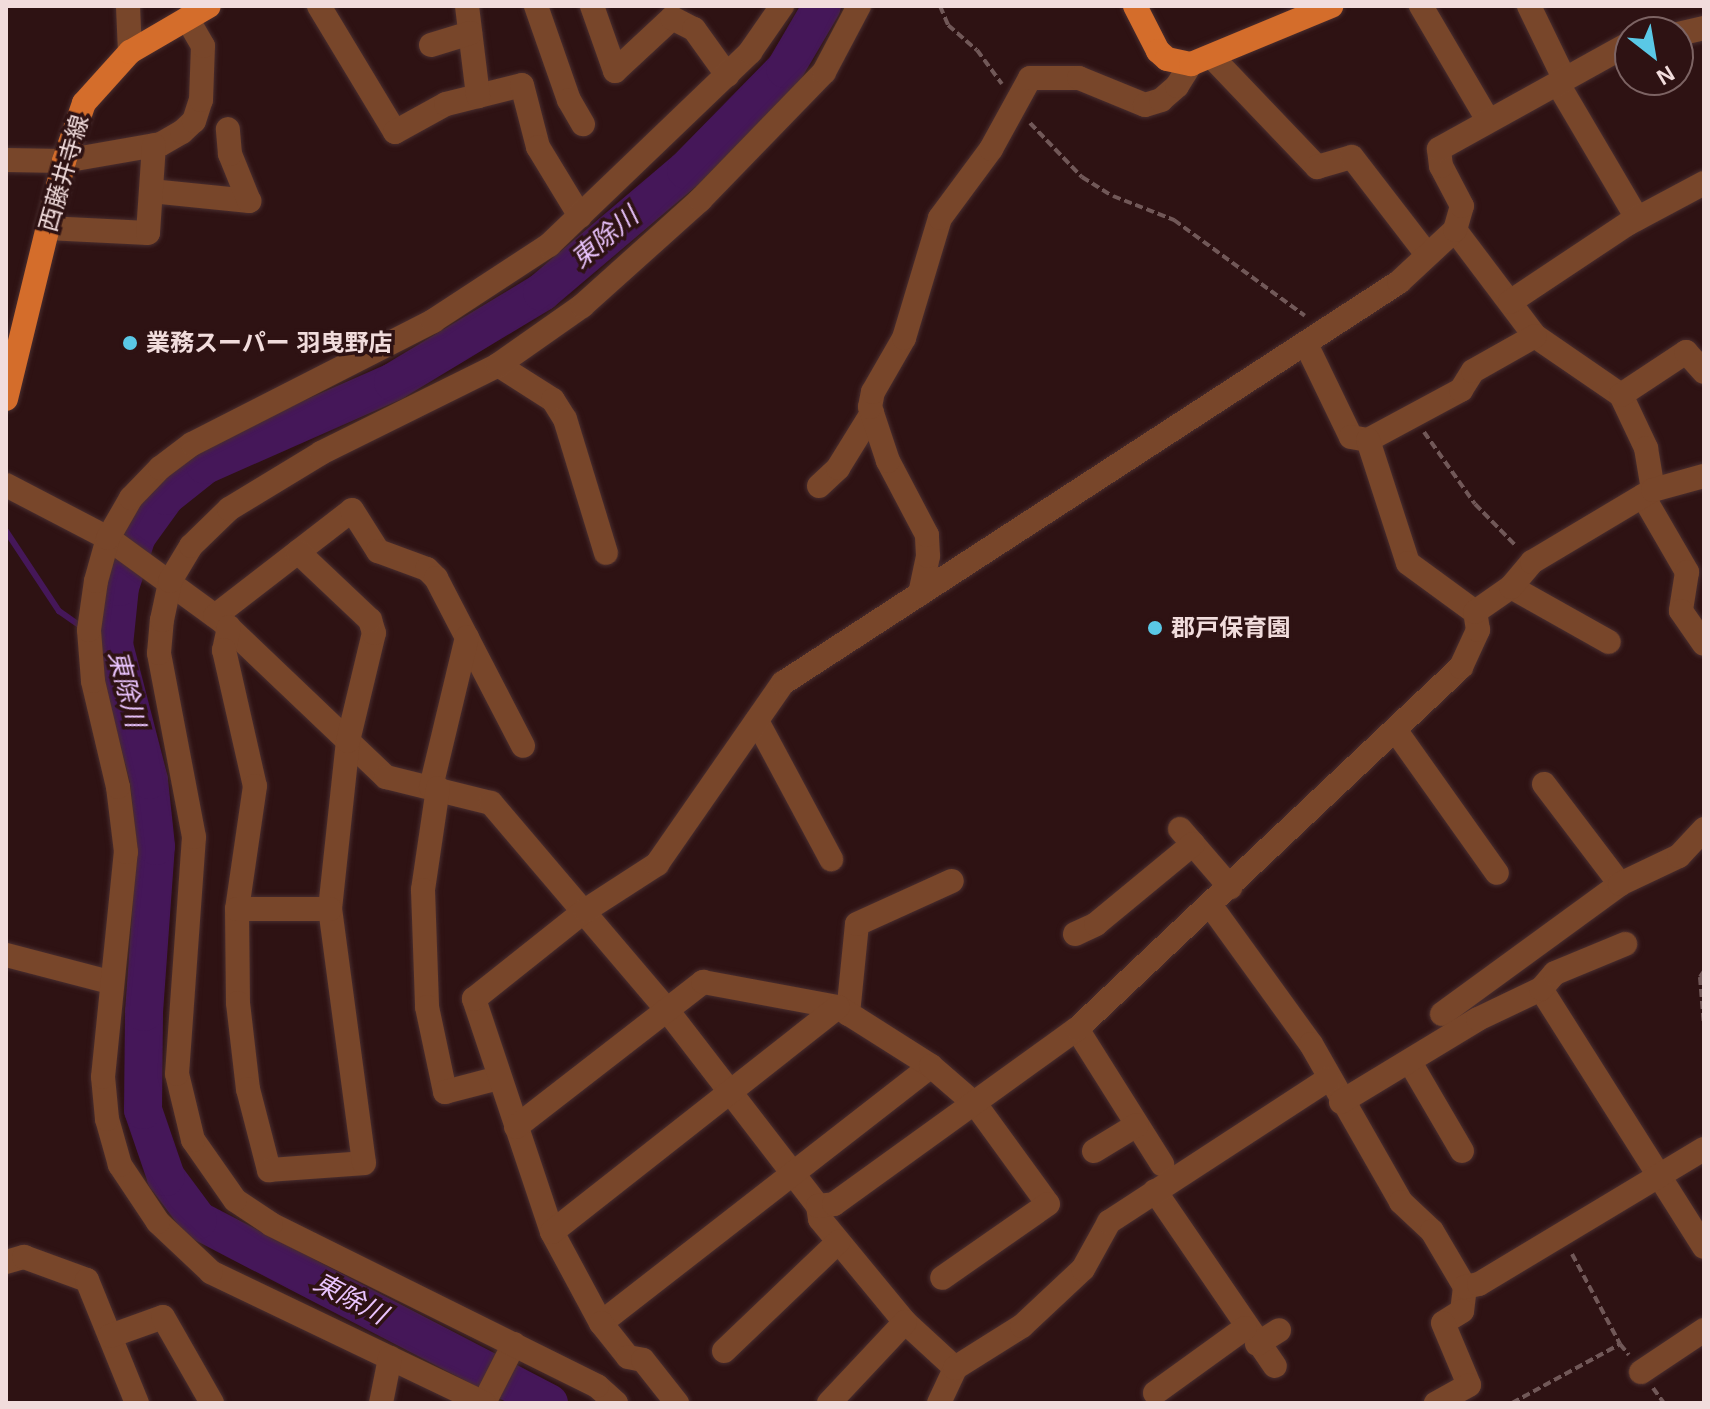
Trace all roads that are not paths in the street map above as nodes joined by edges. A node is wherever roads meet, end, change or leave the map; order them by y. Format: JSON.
{"nodes":[{"id":1,"x":128,"y":6,"type":"edge"},
{"id":2,"x":209,"y":6,"type":"edge"},
{"id":3,"x":319,"y":6,"type":"edge"},
{"id":4,"x":467,"y":6,"type":"edge"},
{"id":5,"x":536,"y":6,"type":"edge"},
{"id":6,"x":592,"y":6,"type":"edge"},
{"id":7,"x":782,"y":6,"type":"edge"},
{"id":8,"x":859,"y":6,"type":"edge"},
{"id":9,"x":1135,"y":6,"type":"edge"},
{"id":10,"x":1331,"y":6,"type":"edge"},
{"id":11,"x":1421,"y":6,"type":"edge"},
{"id":12,"x":1529,"y":6,"type":"edge"},
{"id":13,"x":187,"y":18,"type":"junction"},
{"id":14,"x":470,"y":33,"type":"junction"},
{"id":15,"x":431,"y":45,"type":"dead end"},
{"id":16,"x":130,"y":52,"type":"junction"},
{"id":17,"x":1614,"y":52,"type":"edge"},
{"id":18,"x":1202,"y":61,"type":"junction"},
{"id":19,"x":727,"y":75,"type":"junction"},
{"id":20,"x":1562,"y":82,"type":"junction"},
{"id":21,"x":478,"y":96,"type":"junction"},
{"id":22,"x":1488,"y":120,"type":"junction"},
{"id":23,"x":583,"y":124,"type":"dead end"},
{"id":24,"x":228,"y":129,"type":"dead end"},
{"id":25,"x":154,"y":145,"type":"junction"},
{"id":26,"x":6,"y":160,"type":"edge"},
{"id":27,"x":64,"y":161,"type":"junction"},
{"id":28,"x":1704,"y":183,"type":"edge"},
{"id":29,"x":151,"y":191,"type":"junction"},
{"id":30,"x":580,"y":216,"type":"junction"},
{"id":31,"x":1637,"y":218,"type":"junction"},
{"id":32,"x":47,"y":228,"type":"junction"},
{"id":33,"x":1455,"y":230,"type":"junction"},
{"id":34,"x":1426,"y":253,"type":"junction"},
{"id":35,"x":1510,"y":302,"type":"junction"},
{"id":36,"x":1535,"y":336,"type":"junction"},
{"id":37,"x":1316,"y":337,"type":"junction"},
{"id":38,"x":498,"y":365,"type":"junction"},
{"id":39,"x":1704,"y":372,"type":"edge"},
{"id":40,"x":1621,"y":395,"type":"junction"},
{"id":41,"x":6,"y":399,"type":"edge"},
{"id":42,"x":872,"y":413,"type":"junction"},
{"id":43,"x":1368,"y":440,"type":"junction"},
{"id":44,"x":1704,"y":476,"type":"edge"},
{"id":45,"x":6,"y":485,"type":"edge"},
{"id":46,"x":819,"y":486,"type":"dead end"},
{"id":47,"x":1648,"y":493,"type":"junction"},
{"id":48,"x":108,"y":538,"type":"junction"},
{"id":49,"x":298,"y":552,"type":"junction"},
{"id":50,"x":606,"y":553,"type":"dead end"},
{"id":51,"x":170,"y":581,"type":"junction"},
{"id":52,"x":1511,"y":587,"type":"junction"},
{"id":53,"x":920,"y":594,"type":"junction"},
{"id":54,"x":1475,"y":612,"type":"junction"},
{"id":55,"x":222,"y":621,"type":"junction"},
{"id":56,"x":467,"y":637,"type":"junction"},
{"id":57,"x":1609,"y":642,"type":"dead end"},
{"id":58,"x":1704,"y":644,"type":"edge"},
{"id":59,"x":757,"y":721,"type":"junction"},
{"id":60,"x":1396,"y":731,"type":"junction"},
{"id":61,"x":348,"y":741,"type":"junction"},
{"id":62,"x":523,"y":746,"type":"dead end"},
{"id":63,"x":1544,"y":784,"type":"dead end"},
{"id":64,"x":434,"y":787,"type":"junction"},
{"id":65,"x":1704,"y":829,"type":"edge"},
{"id":66,"x":831,"y":859,"type":"dead end"},
{"id":67,"x":1497,"y":873,"type":"dead end"},
{"id":68,"x":952,"y":881,"type":"dead end"},
{"id":69,"x":1620,"y":884,"type":"junction"},
{"id":70,"x":1230,"y":887,"type":"junction"},
{"id":71,"x":1211,"y":906,"type":"junction"},
{"id":72,"x":237,"y":909,"type":"junction"},
{"id":73,"x":330,"y":909,"type":"junction"},
{"id":74,"x":586,"y":910,"type":"junction"},
{"id":75,"x":1075,"y":934,"type":"dead end"},
{"id":76,"x":1625,"y":944,"type":"dead end"},
{"id":77,"x":6,"y":955,"type":"edge"},
{"id":78,"x":110,"y":982,"type":"junction"},
{"id":79,"x":1541,"y":989,"type":"junction"},
{"id":80,"x":667,"y":1010,"type":"junction"},
{"id":81,"x":843,"y":1011,"type":"junction"},
{"id":82,"x":1442,"y":1014,"type":"dead end"},
{"id":83,"x":1077,"y":1029,"type":"junction"},
{"id":84,"x":1410,"y":1062,"type":"junction"},
{"id":85,"x":931,"y":1066,"type":"junction"},
{"id":86,"x":499,"y":1078,"type":"junction"},
{"id":87,"x":1328,"y":1079,"type":"junction"},
{"id":88,"x":729,"y":1089,"type":"junction"},
{"id":89,"x":1341,"y":1102,"type":"junction"},
{"id":90,"x":976,"y":1105,"type":"junction"},
{"id":91,"x":1137,"y":1125,"type":"junction"},
{"id":92,"x":516,"y":1127,"type":"junction"},
{"id":93,"x":1704,"y":1149,"type":"edge"},
{"id":94,"x":1094,"y":1151,"type":"dead end"},
{"id":95,"x":1462,"y":1151,"type":"dead end"},
{"id":96,"x":1162,"y":1164,"type":"dead end"},
{"id":97,"x":794,"y":1172,"type":"junction"},
{"id":98,"x":1659,"y":1178,"type":"junction"},
{"id":99,"x":1155,"y":1191,"type":"junction"},
{"id":100,"x":818,"y":1206,"type":"junction"},
{"id":101,"x":552,"y":1232,"type":"junction"},
{"id":102,"x":838,"y":1242,"type":"junction"},
{"id":103,"x":1704,"y":1247,"type":"edge"},
{"id":104,"x":6,"y":1262,"type":"edge"},
{"id":105,"x":942,"y":1278,"type":"dead end"},
{"id":106,"x":1464,"y":1299,"type":"junction"},
{"id":107,"x":905,"y":1322,"type":"junction"},
{"id":108,"x":601,"y":1323,"type":"junction"},
{"id":109,"x":1279,"y":1330,"type":"dead end"},
{"id":110,"x":1704,"y":1330,"type":"edge"},
{"id":111,"x":110,"y":1336,"type":"junction"},
{"id":112,"x":1251,"y":1336,"type":"junction"},
{"id":113,"x":512,"y":1349,"type":"junction"},
{"id":114,"x":724,"y":1351,"type":"dead end"},
{"id":115,"x":390,"y":1358,"type":"junction"},
{"id":116,"x":1275,"y":1366,"type":"dead end"},
{"id":117,"x":955,"y":1368,"type":"junction"},
{"id":118,"x":1641,"y":1372,"type":"road end"},
{"id":119,"x":1155,"y":1393,"type":"dead end"},
{"id":120,"x":137,"y":1403,"type":"edge"},
{"id":121,"x":212,"y":1403,"type":"edge"},
{"id":122,"x":381,"y":1403,"type":"edge"},
{"id":123,"x":616,"y":1403,"type":"edge"},
{"id":124,"x":677,"y":1403,"type":"edge"},
{"id":125,"x":829,"y":1403,"type":"edge"},
{"id":126,"x":939,"y":1403,"type":"edge"},
{"id":127,"x":1436,"y":1403,"type":"edge"}],
"edges":[{"from":1,"to":16,"type":"street"},
{"from":2,"to":13,"type":"main road","name":"西藤井寺線"},
{"from":3,"to":21,"type":"street"},
{"from":4,"to":14,"type":"street"},
{"from":5,"to":23,"type":"street"},
{"from":6,"to":19,"type":"street"},
{"from":7,"to":19,"type":"street"},
{"from":8,"to":38,"type":"street"},
{"from":9,"to":18,"type":"main road"},
{"from":10,"to":18,"type":"main road"},
{"from":11,"to":22,"type":"street"},
{"from":12,"to":20,"type":"street"},
{"from":13,"to":16,"type":"main road","name":"西藤井寺線"},
{"from":13,"to":25,"type":"street"},
{"from":14,"to":15,"type":"street"},
{"from":14,"to":21,"type":"street"},
{"from":16,"to":27,"type":"main road","name":"西藤井寺線"},
{"from":17,"to":20,"type":"street"},
{"from":18,"to":34,"type":"street"},
{"from":18,"to":42,"type":"street"},
{"from":19,"to":30,"type":"street"},
{"from":20,"to":22,"type":"street"},
{"from":20,"to":31,"type":"street"},
{"from":21,"to":30,"type":"street"},
{"from":22,"to":33,"type":"street"},
{"from":24,"to":29,"type":"street"},
{"from":25,"to":27,"type":"street"},
{"from":25,"to":29,"type":"street"},
{"from":26,"to":27,"type":"street"},
{"from":27,"to":32,"type":"main road","name":"西藤井寺線"},
{"from":28,"to":31,"type":"street"},
{"from":29,"to":32,"type":"street"},
{"from":30,"to":48,"type":"street"},
{"from":31,"to":35,"type":"street"},
{"from":32,"to":41,"type":"main road","name":"西藤井寺線"},
{"from":33,"to":34,"type":"street"},
{"from":33,"to":35,"type":"street"},
{"from":34,"to":37,"type":"street"},
{"from":35,"to":36,"type":"street"},
{"from":36,"to":40,"type":"street"},
{"from":36,"to":43,"type":"street"},
{"from":37,"to":43,"type":"street"},
{"from":37,"to":53,"type":"street"},
{"from":38,"to":50,"type":"street"},
{"from":38,"to":51,"type":"street"},
{"from":39,"to":40,"type":"street"},
{"from":40,"to":47,"type":"street"},
{"from":42,"to":46,"type":"street"},
{"from":42,"to":53,"type":"street"},
{"from":43,"to":54,"type":"street"},
{"from":44,"to":47,"type":"street"},
{"from":45,"to":48,"type":"street"},
{"from":47,"to":52,"type":"street"},
{"from":47,"to":58,"type":"street"},
{"from":48,"to":51,"type":"street"},
{"from":48,"to":78,"type":"street"},
{"from":49,"to":55,"type":"street"},
{"from":49,"to":56,"type":"street"},
{"from":49,"to":61,"type":"street"},
{"from":51,"to":55,"type":"street"},
{"from":51,"to":113,"type":"street"},
{"from":52,"to":54,"type":"street"},
{"from":52,"to":57,"type":"street"},
{"from":53,"to":59,"type":"street"},
{"from":54,"to":60,"type":"street"},
{"from":55,"to":61,"type":"street"},
{"from":55,"to":72,"type":"street"},
{"from":56,"to":62,"type":"street"},
{"from":56,"to":64,"type":"street"},
{"from":59,"to":66,"type":"street"},
{"from":59,"to":74,"type":"street"},
{"from":60,"to":67,"type":"street"},
{"from":60,"to":70,"type":"street"},
{"from":61,"to":64,"type":"street"},
{"from":61,"to":73,"type":"street"},
{"from":63,"to":69,"type":"street"},
{"from":64,"to":74,"type":"street"},
{"from":64,"to":86,"type":"street"},
{"from":65,"to":69,"type":"street"},
{"from":68,"to":81,"type":"street"},
{"from":69,"to":82,"type":"street"},
{"from":70,"to":71,"type":"street"},
{"from":70,"to":75,"type":"street"},
{"from":71,"to":83,"type":"street"},
{"from":71,"to":87,"type":"street"},
{"from":72,"to":73,"type":"street"},
{"from":72,"to":73,"type":"street"},
{"from":74,"to":80,"type":"street"},
{"from":74,"to":86,"type":"street"},
{"from":76,"to":79,"type":"street"},
{"from":77,"to":78,"type":"street"},
{"from":78,"to":115,"type":"street"},
{"from":79,"to":84,"type":"street"},
{"from":79,"to":98,"type":"street"},
{"from":80,"to":81,"type":"street"},
{"from":80,"to":88,"type":"street"},
{"from":80,"to":92,"type":"street"},
{"from":81,"to":85,"type":"street"},
{"from":81,"to":88,"type":"street"},
{"from":83,"to":90,"type":"street"},
{"from":83,"to":91,"type":"street"},
{"from":84,"to":89,"type":"street"},
{"from":84,"to":95,"type":"street"},
{"from":85,"to":90,"type":"street"},
{"from":85,"to":97,"type":"street"},
{"from":86,"to":92,"type":"street"},
{"from":87,"to":89,"type":"street"},
{"from":87,"to":99,"type":"street"},
{"from":88,"to":97,"type":"street"},
{"from":88,"to":101,"type":"street"},
{"from":89,"to":106,"type":"street"},
{"from":90,"to":100,"type":"street"},
{"from":90,"to":105,"type":"street"},
{"from":91,"to":94,"type":"street"},
{"from":91,"to":96,"type":"street"},
{"from":92,"to":101,"type":"street"},
{"from":93,"to":98,"type":"street"},
{"from":97,"to":100,"type":"street"},
{"from":97,"to":108,"type":"street"},
{"from":98,"to":103,"type":"street"},
{"from":98,"to":106,"type":"street"},
{"from":99,"to":112,"type":"street"},
{"from":99,"to":117,"type":"street"},
{"from":100,"to":102,"type":"street"},
{"from":101,"to":108,"type":"street"},
{"from":102,"to":107,"type":"street"},
{"from":102,"to":114,"type":"street"},
{"from":104,"to":111,"type":"street"},
{"from":106,"to":127,"type":"street"},
{"from":107,"to":117,"type":"street"},
{"from":107,"to":125,"type":"street"},
{"from":108,"to":124,"type":"street"},
{"from":109,"to":112,"type":"street"},
{"from":110,"to":118,"type":"street"},
{"from":111,"to":120,"type":"street"},
{"from":111,"to":121,"type":"street"},
{"from":112,"to":116,"type":"street"},
{"from":112,"to":119,"type":"street"},
{"from":113,"to":115,"type":"street"},
{"from":113,"to":123,"type":"street"},
{"from":115,"to":122,"type":"street"},
{"from":117,"to":126,"type":"street"}]}
